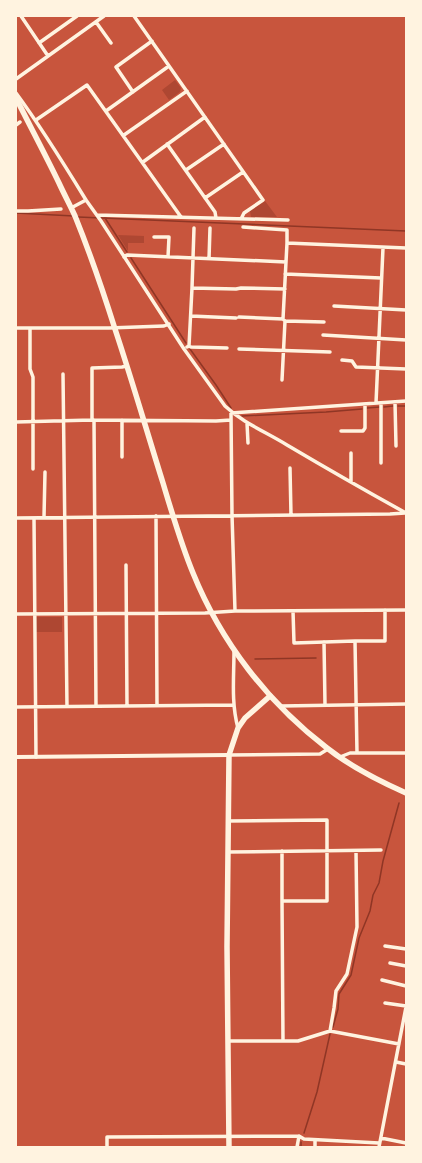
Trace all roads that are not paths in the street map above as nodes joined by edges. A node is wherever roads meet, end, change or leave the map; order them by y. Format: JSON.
{"nodes":[{"id":1,"x":22,"y":16,"type":"edge"},
{"id":2,"x":77,"y":16,"type":"edge"},
{"id":3,"x":104,"y":16,"type":"edge"},
{"id":4,"x":134,"y":16,"type":"edge"},
{"id":5,"x":96,"y":22,"type":"junction"},
{"id":6,"x":152,"y":41,"type":"junction"},
{"id":7,"x":39,"y":43,"type":"junction"},
{"id":8,"x":111,"y":43,"type":"dead end"},
{"id":9,"x":48,"y":56,"type":"junction"},
{"id":10,"x":169,"y":66,"type":"junction"},
{"id":11,"x":16,"y":79,"type":"edge"},
{"id":12,"x":133,"y":92,"type":"junction"},
{"id":13,"x":187,"y":92,"type":"junction"},
{"id":14,"x":16,"y":93,"type":"edge"},
{"id":15,"x":16,"y":98,"type":"edge"},
{"id":16,"x":106,"y":111,"type":"junction"},
{"id":17,"x":205,"y":117,"type":"junction"},
{"id":18,"x":36,"y":120,"type":"junction"},
{"id":19,"x":20,"y":122,"type":"dead end"},
{"id":20,"x":16,"y":125,"type":"edge"},
{"id":21,"x":124,"y":136,"type":"junction"},
{"id":22,"x":167,"y":144,"type":"junction"},
{"id":23,"x":224,"y":144,"type":"junction"},
{"id":24,"x":143,"y":162,"type":"junction"},
{"id":25,"x":186,"y":170,"type":"junction"},
{"id":26,"x":243,"y":172,"type":"junction"},
{"id":27,"x":205,"y":198,"type":"junction"},
{"id":28,"x":86,"y":200,"type":"junction"},
{"id":29,"x":62,"y":209,"type":"dead end"},
{"id":30,"x":16,"y":211,"type":"edge"},
{"id":31,"x":74,"y":214,"type":"junction"},
{"id":32,"x":97,"y":215,"type":"junction"},
{"id":33,"x":181,"y":217,"type":"junction"},
{"id":34,"x":216,"y":218,"type":"junction"},
{"id":35,"x":241,"y":219,"type":"junction"},
{"id":36,"x":288,"y":220,"type":"dead end"},
{"id":37,"x":243,"y":227,"type":"dead end"},
{"id":38,"x":194,"y":228,"type":"dead end"},
{"id":39,"x":210,"y":228,"type":"dead end"},
{"id":40,"x":154,"y":237,"type":"dead end"},
{"id":41,"x":287,"y":244,"type":"junction"},
{"id":42,"x":383,"y":248,"type":"junction"},
{"id":43,"x":406,"y":248,"type":"edge"},
{"id":44,"x":124,"y":257,"type":"junction"},
{"id":45,"x":168,"y":257,"type":"junction"},
{"id":46,"x":193,"y":258,"type":"junction"},
{"id":47,"x":209,"y":259,"type":"junction"},
{"id":48,"x":286,"y":262,"type":"junction"},
{"id":49,"x":285,"y":274,"type":"junction"},
{"id":50,"x":381,"y":278,"type":"junction"},
{"id":51,"x":192,"y":288,"type":"junction"},
{"id":52,"x":285,"y":289,"type":"junction"},
{"id":53,"x":334,"y":306,"type":"dead end"},
{"id":54,"x":380,"y":309,"type":"junction"},
{"id":55,"x":406,"y":310,"type":"edge"},
{"id":56,"x":190,"y":316,"type":"junction"},
{"id":57,"x":284,"y":320,"type":"junction"},
{"id":58,"x":324,"y":322,"type":"dead end"},
{"id":59,"x":168,"y":324,"type":"junction"},
{"id":60,"x":115,"y":327,"type":"junction"},
{"id":61,"x":16,"y":328,"type":"edge"},
{"id":62,"x":30,"y":328,"type":"junction"},
{"id":63,"x":323,"y":335,"type":"dead end"},
{"id":64,"x":379,"y":339,"type":"junction"},
{"id":65,"x":406,"y":340,"type":"edge"},
{"id":66,"x":189,"y":346,"type":"junction"},
{"id":67,"x":227,"y":348,"type":"dead end"},
{"id":68,"x":184,"y":349,"type":"junction"},
{"id":69,"x":239,"y":349,"type":"dead end"},
{"id":70,"x":283,"y":351,"type":"junction"},
{"id":71,"x":330,"y":352,"type":"dead end"},
{"id":72,"x":342,"y":360,"type":"dead end"},
{"id":73,"x":128,"y":366,"type":"junction"},
{"id":74,"x":378,"y":368,"type":"junction"},
{"id":75,"x":406,"y":369,"type":"edge"},
{"id":76,"x":63,"y":374,"type":"dead end"},
{"id":77,"x":282,"y":380,"type":"dead end"},
{"id":78,"x":406,"y":401,"type":"edge"},
{"id":79,"x":382,"y":402,"type":"junction"},
{"id":80,"x":395,"y":402,"type":"junction"},
{"id":81,"x":376,"y":403,"type":"junction"},
{"id":82,"x":365,"y":404,"type":"junction"},
{"id":83,"x":231,"y":413,"type":"junction"},
{"id":84,"x":93,"y":420,"type":"junction"},
{"id":85,"x":122,"y":420,"type":"junction"},
{"id":86,"x":144,"y":420,"type":"junction"},
{"id":87,"x":231,"y":420,"type":"junction"},
{"id":88,"x":64,"y":421,"type":"junction"},
{"id":89,"x":16,"y":422,"type":"edge"},
{"id":90,"x":33,"y":422,"type":"junction"},
{"id":91,"x":247,"y":423,"type":"junction"},
{"id":92,"x":341,"y":431,"type":"dead end"},
{"id":93,"x":248,"y":443,"type":"dead end"},
{"id":94,"x":396,"y":446,"type":"dead end"},
{"id":95,"x":352,"y":453,"type":"dead end"},
{"id":96,"x":122,"y":457,"type":"dead end"},
{"id":97,"x":381,"y":463,"type":"dead end"},
{"id":98,"x":290,"y":468,"type":"dead end"},
{"id":99,"x":34,"y":469,"type":"dead end"},
{"id":100,"x":45,"y":472,"type":"dead end"},
{"id":101,"x":351,"y":482,"type":"junction"},
{"id":102,"x":406,"y":513,"type":"edge"},
{"id":103,"x":291,"y":515,"type":"junction"},
{"id":104,"x":156,"y":516,"type":"junction"},
{"id":105,"x":173,"y":516,"type":"junction"},
{"id":106,"x":232,"y":516,"type":"junction"},
{"id":107,"x":44,"y":517,"type":"junction"},
{"id":108,"x":64,"y":517,"type":"junction"},
{"id":109,"x":94,"y":517,"type":"junction"},
{"id":110,"x":16,"y":518,"type":"edge"},
{"id":111,"x":34,"y":518,"type":"junction"},
{"id":112,"x":126,"y":565,"type":"dead end"},
{"id":113,"x":385,"y":610,"type":"junction"},
{"id":114,"x":406,"y":610,"type":"edge"},
{"id":115,"x":235,"y":611,"type":"junction"},
{"id":116,"x":293,"y":611,"type":"junction"},
{"id":117,"x":212,"y":612,"type":"junction"},
{"id":118,"x":126,"y":613,"type":"junction"},
{"id":119,"x":156,"y":613,"type":"junction"},
{"id":120,"x":16,"y":614,"type":"edge"},
{"id":121,"x":35,"y":614,"type":"junction"},
{"id":122,"x":65,"y":614,"type":"junction"},
{"id":123,"x":95,"y":614,"type":"junction"},
{"id":124,"x":355,"y":641,"type":"junction"},
{"id":125,"x":324,"y":642,"type":"junction"},
{"id":126,"x":234,"y":650,"type":"junction"},
{"id":127,"x":270,"y":696,"type":"junction"},
{"id":128,"x":234,"y":704,"type":"junction"},
{"id":129,"x":355,"y":704,"type":"junction"},
{"id":130,"x":406,"y":704,"type":"edge"},
{"id":131,"x":326,"y":705,"type":"junction"},
{"id":132,"x":96,"y":706,"type":"junction"},
{"id":133,"x":127,"y":706,"type":"junction"},
{"id":134,"x":157,"y":706,"type":"junction"},
{"id":135,"x":280,"y":706,"type":"junction"},
{"id":136,"x":16,"y":707,"type":"edge"},
{"id":137,"x":36,"y":707,"type":"junction"},
{"id":138,"x":67,"y":707,"type":"junction"},
{"id":139,"x":238,"y":728,"type":"junction"},
{"id":140,"x":328,"y":749,"type":"junction"},
{"id":141,"x":357,"y":753,"type":"junction"},
{"id":142,"x":406,"y":753,"type":"edge"},
{"id":143,"x":229,"y":756,"type":"junction"},
{"id":144,"x":16,"y":757,"type":"edge"},
{"id":145,"x":36,"y":757,"type":"junction"},
{"id":146,"x":340,"y":757,"type":"junction"},
{"id":147,"x":406,"y":793,"type":"edge"},
{"id":148,"x":228,"y":821,"type":"junction"},
{"id":149,"x":381,"y":850,"type":"dead end"},
{"id":150,"x":282,"y":851,"type":"junction"},
{"id":151,"x":327,"y":851,"type":"junction"},
{"id":152,"x":356,"y":851,"type":"junction"},
{"id":153,"x":228,"y":852,"type":"junction"},
{"id":154,"x":282,"y":901,"type":"junction"},
{"id":155,"x":385,"y":946,"type":"dead end"},
{"id":156,"x":406,"y":949,"type":"edge"},
{"id":157,"x":390,"y":964,"type":"dead end"},
{"id":158,"x":406,"y":966,"type":"edge"},
{"id":159,"x":382,"y":980,"type":"dead end"},
{"id":160,"x":406,"y":986,"type":"edge"},
{"id":161,"x":385,"y":1003,"type":"dead end"},
{"id":162,"x":406,"y":1007,"type":"edge"},
{"id":163,"x":406,"y":1014,"type":"edge"},
{"id":164,"x":330,"y":1031,"type":"junction"},
{"id":165,"x":228,"y":1041,"type":"junction"},
{"id":166,"x":283,"y":1041,"type":"junction"},
{"id":167,"x":399,"y":1044,"type":"junction"},
{"id":168,"x":396,"y":1062,"type":"junction"},
{"id":169,"x":406,"y":1064,"type":"edge"},
{"id":170,"x":229,"y":1136,"type":"junction"},
{"id":171,"x":299,"y":1136,"type":"junction"},
{"id":172,"x":380,"y":1138,"type":"junction"},
{"id":173,"x":315,"y":1140,"type":"junction"},
{"id":174,"x":406,"y":1143,"type":"edge"},
{"id":175,"x":379,"y":1145,"type":"edge"},
{"id":176,"x":108,"y":1147,"type":"edge"},
{"id":177,"x":229,"y":1147,"type":"edge"},
{"id":178,"x":297,"y":1147,"type":"edge"},
{"id":179,"x":315,"y":1147,"type":"edge"}],
"edges":[{"from":1,"to":7,"type":"street"},
{"from":2,"to":7,"type":"street"},
{"from":3,"to":5,"type":"street"},
{"from":4,"to":6,"type":"street"},
{"from":5,"to":8,"type":"street"},
{"from":5,"to":9,"type":"street"},
{"from":6,"to":10,"type":"street"},
{"from":6,"to":12,"type":"street"},
{"from":7,"to":9,"type":"street"},
{"from":9,"to":11,"type":"street"},
{"from":10,"to":12,"type":"street"},
{"from":10,"to":13,"type":"street"},
{"from":12,"to":16,"type":"street"},
{"from":13,"to":17,"type":"street"},
{"from":13,"to":21,"type":"street"},
{"from":14,"to":18,"type":"street"},
{"from":15,"to":31,"type":"main road"},
{"from":16,"to":18,"type":"street"},
{"from":16,"to":21,"type":"street"},
{"from":17,"to":22,"type":"street"},
{"from":17,"to":23,"type":"street"},
{"from":18,"to":28,"type":"street"},
{"from":19,"to":20,"type":"street"},
{"from":21,"to":24,"type":"street"},
{"from":22,"to":24,"type":"street"},
{"from":22,"to":25,"type":"street"},
{"from":23,"to":25,"type":"street"},
{"from":23,"to":26,"type":"street"},
{"from":24,"to":33,"type":"street"},
{"from":25,"to":27,"type":"street"},
{"from":26,"to":27,"type":"street"},
{"from":26,"to":35,"type":"street"},
{"from":27,"to":34,"type":"street"},
{"from":28,"to":31,"type":"street"},
{"from":28,"to":32,"type":"street"},
{"from":29,"to":30,"type":"street"},
{"from":31,"to":60,"type":"main road"},
{"from":32,"to":33,"type":"street"},
{"from":32,"to":44,"type":"street"},
{"from":33,"to":34,"type":"street"},
{"from":34,"to":35,"type":"street"},
{"from":35,"to":36,"type":"street"},
{"from":37,"to":41,"type":"street"},
{"from":38,"to":46,"type":"street"},
{"from":39,"to":47,"type":"street"},
{"from":40,"to":45,"type":"street"},
{"from":41,"to":42,"type":"street"},
{"from":41,"to":48,"type":"street"},
{"from":42,"to":43,"type":"street"},
{"from":42,"to":50,"type":"street"},
{"from":44,"to":45,"type":"street"},
{"from":44,"to":59,"type":"street"},
{"from":45,"to":46,"type":"street"},
{"from":46,"to":47,"type":"street"},
{"from":46,"to":51,"type":"street"},
{"from":47,"to":48,"type":"street"},
{"from":48,"to":49,"type":"street"},
{"from":49,"to":50,"type":"street"},
{"from":49,"to":52,"type":"street"},
{"from":50,"to":54,"type":"street"},
{"from":51,"to":52,"type":"street"},
{"from":51,"to":56,"type":"street"},
{"from":52,"to":57,"type":"street"},
{"from":53,"to":54,"type":"street"},
{"from":54,"to":55,"type":"street"},
{"from":54,"to":64,"type":"street"},
{"from":56,"to":57,"type":"street"},
{"from":56,"to":66,"type":"street"},
{"from":57,"to":58,"type":"street"},
{"from":57,"to":70,"type":"street"},
{"from":59,"to":60,"type":"street"},
{"from":59,"to":68,"type":"street"},
{"from":60,"to":62,"type":"street"},
{"from":60,"to":73,"type":"main road"},
{"from":61,"to":62,"type":"street"},
{"from":62,"to":90,"type":"street"},
{"from":63,"to":64,"type":"street"},
{"from":64,"to":65,"type":"street"},
{"from":64,"to":74,"type":"street"},
{"from":66,"to":67,"type":"street"},
{"from":66,"to":68,"type":"street"},
{"from":68,"to":83,"type":"street"},
{"from":69,"to":70,"type":"street"},
{"from":70,"to":71,"type":"street"},
{"from":70,"to":77,"type":"street"},
{"from":72,"to":74,"type":"street"},
{"from":73,"to":84,"type":"street"},
{"from":73,"to":86,"type":"main road"},
{"from":74,"to":75,"type":"street"},
{"from":74,"to":81,"type":"street"},
{"from":76,"to":88,"type":"street"},
{"from":78,"to":80,"type":"street"},
{"from":79,"to":80,"type":"street"},
{"from":79,"to":81,"type":"street"},
{"from":79,"to":97,"type":"street"},
{"from":80,"to":94,"type":"street"},
{"from":81,"to":82,"type":"street"},
{"from":82,"to":83,"type":"street"},
{"from":82,"to":92,"type":"street"},
{"from":83,"to":87,"type":"street"},
{"from":83,"to":91,"type":"street"},
{"from":84,"to":85,"type":"street"},
{"from":84,"to":88,"type":"street"},
{"from":84,"to":109,"type":"street"},
{"from":85,"to":86,"type":"street"},
{"from":85,"to":96,"type":"street"},
{"from":86,"to":87,"type":"street"},
{"from":86,"to":105,"type":"main road"},
{"from":87,"to":106,"type":"street"},
{"from":88,"to":90,"type":"street"},
{"from":88,"to":108,"type":"street"},
{"from":89,"to":90,"type":"street"},
{"from":90,"to":99,"type":"street"},
{"from":91,"to":93,"type":"street"},
{"from":91,"to":101,"type":"street"},
{"from":95,"to":101,"type":"street"},
{"from":98,"to":103,"type":"street"},
{"from":100,"to":107,"type":"street"},
{"from":101,"to":102,"type":"street"},
{"from":102,"to":103,"type":"street"},
{"from":103,"to":106,"type":"street"},
{"from":104,"to":105,"type":"street"},
{"from":104,"to":109,"type":"street"},
{"from":104,"to":119,"type":"street"},
{"from":105,"to":106,"type":"street"},
{"from":105,"to":117,"type":"main road"},
{"from":106,"to":115,"type":"street"},
{"from":107,"to":108,"type":"street"},
{"from":107,"to":111,"type":"street"},
{"from":108,"to":109,"type":"street"},
{"from":108,"to":122,"type":"street"},
{"from":109,"to":123,"type":"street"},
{"from":110,"to":111,"type":"street"},
{"from":111,"to":121,"type":"street"},
{"from":112,"to":118,"type":"street"},
{"from":113,"to":114,"type":"street"},
{"from":113,"to":116,"type":"street"},
{"from":113,"to":124,"type":"street"},
{"from":115,"to":116,"type":"street"},
{"from":115,"to":117,"type":"street"},
{"from":116,"to":125,"type":"street"},
{"from":117,"to":119,"type":"street"},
{"from":117,"to":126,"type":"main road"},
{"from":118,"to":119,"type":"street"},
{"from":118,"to":123,"type":"street"},
{"from":118,"to":133,"type":"street"},
{"from":119,"to":134,"type":"street"},
{"from":120,"to":121,"type":"street"},
{"from":121,"to":122,"type":"street"},
{"from":121,"to":137,"type":"street"},
{"from":122,"to":123,"type":"street"},
{"from":122,"to":138,"type":"street"},
{"from":123,"to":132,"type":"street"},
{"from":124,"to":125,"type":"street"},
{"from":124,"to":129,"type":"street"},
{"from":125,"to":131,"type":"street"},
{"from":126,"to":127,"type":"main road"},
{"from":126,"to":128,"type":"street"},
{"from":127,"to":135,"type":"main road"},
{"from":127,"to":139,"type":"main road"},
{"from":128,"to":134,"type":"street"},
{"from":128,"to":139,"type":"street"},
{"from":129,"to":130,"type":"street"},
{"from":129,"to":131,"type":"street"},
{"from":129,"to":141,"type":"street"},
{"from":131,"to":135,"type":"street"},
{"from":132,"to":133,"type":"street"},
{"from":132,"to":138,"type":"street"},
{"from":133,"to":134,"type":"street"},
{"from":135,"to":140,"type":"main road"},
{"from":136,"to":137,"type":"street"},
{"from":137,"to":138,"type":"street"},
{"from":137,"to":145,"type":"street"},
{"from":139,"to":143,"type":"main road"},
{"from":140,"to":143,"type":"street"},
{"from":140,"to":146,"type":"main road"},
{"from":141,"to":142,"type":"street"},
{"from":141,"to":146,"type":"street"},
{"from":143,"to":145,"type":"street"},
{"from":143,"to":148,"type":"main road"},
{"from":144,"to":145,"type":"street"},
{"from":146,"to":147,"type":"main road"},
{"from":148,"to":151,"type":"street"},
{"from":148,"to":153,"type":"main road"},
{"from":149,"to":152,"type":"street"},
{"from":150,"to":151,"type":"street"},
{"from":150,"to":153,"type":"street"},
{"from":150,"to":154,"type":"street"},
{"from":151,"to":152,"type":"street"},
{"from":151,"to":154,"type":"street"},
{"from":152,"to":164,"type":"street"},
{"from":153,"to":165,"type":"main road"},
{"from":154,"to":166,"type":"street"},
{"from":155,"to":156,"type":"street"},
{"from":157,"to":158,"type":"street"},
{"from":159,"to":160,"type":"street"},
{"from":161,"to":162,"type":"street"},
{"from":162,"to":163,"type":"street"},
{"from":163,"to":167,"type":"street"},
{"from":164,"to":166,"type":"street"},
{"from":164,"to":167,"type":"street"},
{"from":165,"to":166,"type":"street"},
{"from":165,"to":170,"type":"main road"},
{"from":167,"to":168,"type":"street"},
{"from":168,"to":169,"type":"street"},
{"from":168,"to":172,"type":"street"},
{"from":170,"to":171,"type":"street"},
{"from":170,"to":176,"type":"street"},
{"from":170,"to":177,"type":"main road"},
{"from":171,"to":173,"type":"street"},
{"from":171,"to":178,"type":"street"},
{"from":172,"to":174,"type":"street"},
{"from":172,"to":175,"type":"street"},
{"from":173,"to":175,"type":"street"},
{"from":173,"to":179,"type":"street"}]}
